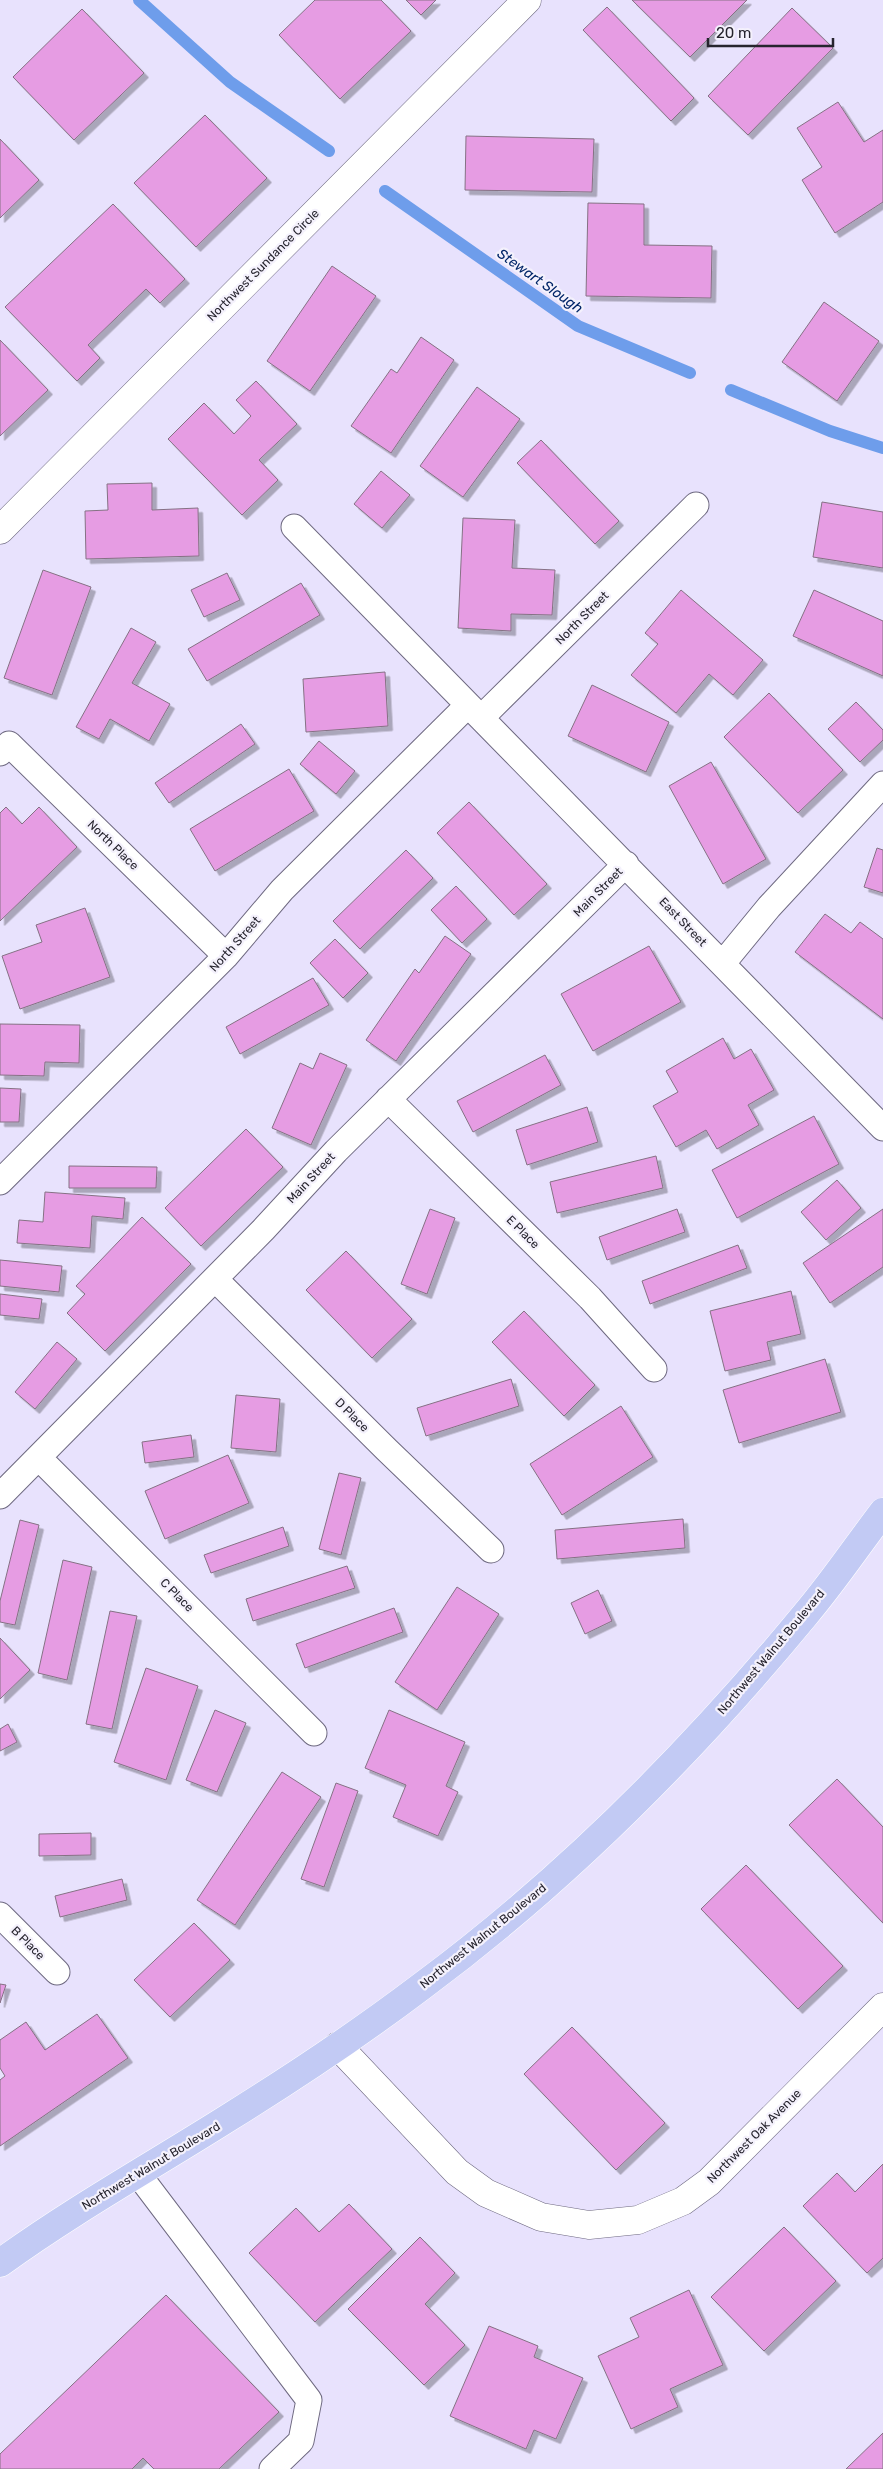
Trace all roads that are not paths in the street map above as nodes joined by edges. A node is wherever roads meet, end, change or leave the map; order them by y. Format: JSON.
{"nodes":[{"id":1,"x":527,"y":0,"type":"edge"},
{"id":2,"x":696,"y":506,"type":"dead end"},
{"id":3,"x":294,"y":527,"type":"dead end"},
{"id":4,"x":0,"y":530,"type":"edge"},
{"id":5,"x":475,"y":711,"type":"junction"},
{"id":6,"x":0,"y":752,"type":"edge"},
{"id":7,"x":883,"y":784,"type":"edge"},
{"id":8,"x":626,"y":864,"type":"junction"},
{"id":9,"x":226,"y":956,"type":"junction"},
{"id":10,"x":723,"y":963,"type":"junction"},
{"id":11,"x":388,"y":1099,"type":"junction"},
{"id":12,"x":883,"y":1128,"type":"edge"},
{"id":13,"x":0,"y":1182,"type":"edge"},
{"id":14,"x":215,"y":1279,"type":"junction"},
{"id":15,"x":654,"y":1369,"type":"dead end"},
{"id":16,"x":39,"y":1458,"type":"junction"},
{"id":17,"x":0,"y":1496,"type":"edge"},
{"id":18,"x":883,"y":1512,"type":"edge"},
{"id":19,"x":490,"y":1550,"type":"dead end"},
{"id":20,"x":314,"y":1732,"type":"dead end"},
{"id":21,"x":0,"y":1915,"type":"edge"},
{"id":22,"x":57,"y":1972,"type":"dead end"},
{"id":23,"x":883,"y":2007,"type":"edge"},
{"id":24,"x":338,"y":2046,"type":"junction"},
{"id":25,"x":138,"y":2174,"type":"junction"},
{"id":26,"x":0,"y":2263,"type":"edge"},
{"id":27,"x":272,"y":2469,"type":"edge"}],
"edges":[{"from":1,"to":4,"type":"street","name":"Northwest Sundance Circle"},
{"from":2,"to":5,"type":"lane","name":"North Street"},
{"from":3,"to":5,"type":"lane"},
{"from":5,"to":8,"type":"lane","name":"East Street"},
{"from":5,"to":9,"type":"lane","name":"North Street"},
{"from":6,"to":9,"type":"lane","name":"North Place"},
{"from":7,"to":10,"type":"lane"},
{"from":8,"to":10,"type":"lane","name":"East Street"},
{"from":8,"to":11,"type":"lane","name":"Main Street"},
{"from":9,"to":13,"type":"lane","name":"North Street"},
{"from":10,"to":12,"type":"lane","name":"East Street"},
{"from":11,"to":14,"type":"lane","name":"Main Street"},
{"from":11,"to":15,"type":"lane","name":"E Place"},
{"from":14,"to":16,"type":"lane","name":"Main Street"},
{"from":14,"to":19,"type":"lane","name":"D Place"},
{"from":16,"to":17,"type":"lane","name":"Main Street"},
{"from":16,"to":20,"type":"lane","name":"C Place"},
{"from":18,"to":24,"type":"main road","name":"Northwest Walnut Boulevard"},
{"from":21,"to":22,"type":"lane","name":"B Place"},
{"from":23,"to":24,"type":"street","name":"Northwest Oak Avenue"},
{"from":24,"to":25,"type":"main road","name":"Northwest Walnut Boulevard"},
{"from":25,"to":26,"type":"main road","name":"Northwest Walnut Boulevard"},
{"from":25,"to":27,"type":"lane"}]}
